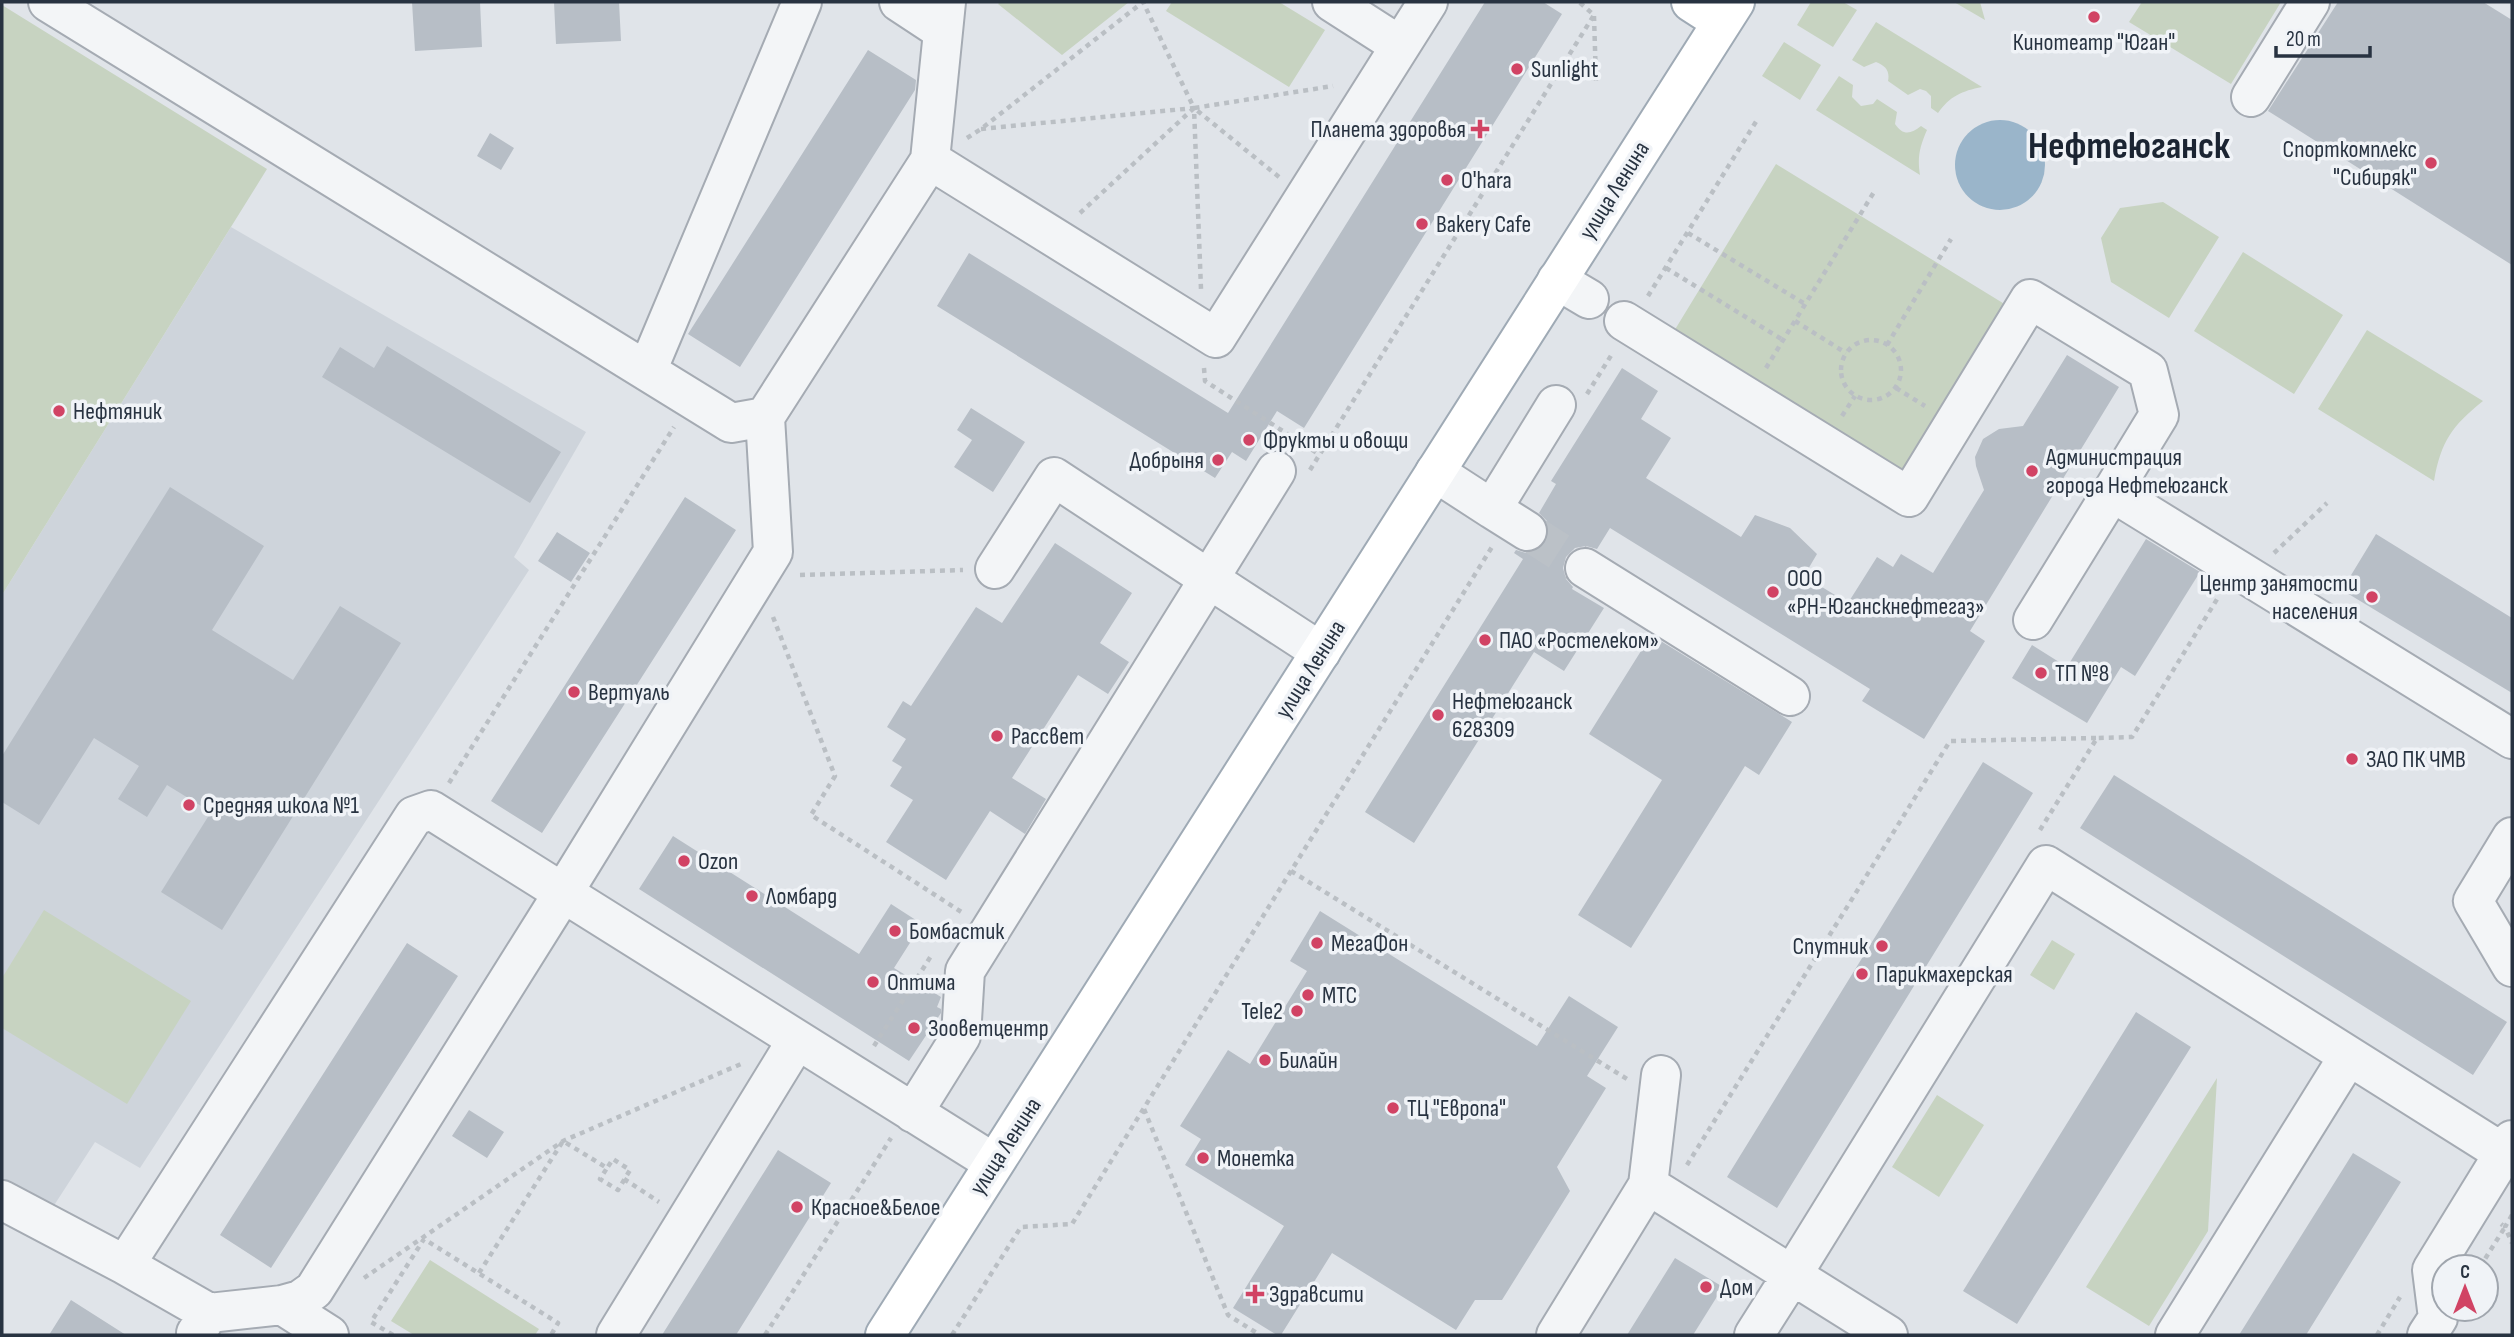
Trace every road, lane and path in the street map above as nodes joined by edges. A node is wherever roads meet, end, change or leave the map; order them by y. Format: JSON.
{"nodes":[{"id":1,"x":48,"y":2,"type":"edge"},
{"id":2,"x":802,"y":2,"type":"edge"},
{"id":3,"x":899,"y":2,"type":"edge"},
{"id":4,"x":1143,"y":2,"type":"edge"},
{"id":5,"x":1332,"y":2,"type":"edge"},
{"id":6,"x":1428,"y":2,"type":"edge"},
{"id":7,"x":2310,"y":2,"type":"edge"},
{"id":8,"x":1716,"y":8,"type":"edge"},
{"id":9,"x":1594,"y":15,"type":"dead end"},
{"id":10,"x":945,"y":16,"type":"edge"},
{"id":11,"x":1399,"y":45,"type":"junction"},
{"id":12,"x":1378,"y":78,"type":"junction"},
{"id":13,"x":1596,"y":81,"type":"dead end"},
{"id":14,"x":2251,"y":97,"type":"dead end"},
{"id":15,"x":1194,"y":108,"type":"junction"},
{"id":16,"x":1757,"y":120,"type":"dead end"},
{"id":17,"x":981,"y":129,"type":"junction"},
{"id":18,"x":930,"y":160,"type":"junction"},
{"id":19,"x":1874,"y":192,"type":"dead end"},
{"id":20,"x":1304,"y":197,"type":"junction"},
{"id":21,"x":1688,"y":233,"type":"junction"},
{"id":22,"x":1054,"y":237,"type":"junction"},
{"id":23,"x":1951,"y":239,"type":"dead end"},
{"id":24,"x":1665,"y":268,"type":"junction"},
{"id":25,"x":1805,"y":304,"type":"junction"},
{"id":26,"x":1795,"y":321,"type":"junction"},
{"id":27,"x":1627,"y":323,"type":"junction"},
{"id":28,"x":1203,"y":330,"type":"junction"},
{"id":29,"x":1783,"y":340,"type":"junction"},
{"id":30,"x":1887,"y":345,"type":"junction"},
{"id":31,"x":1846,"y":354,"type":"junction"},
{"id":32,"x":647,"y":371,"type":"junction"},
{"id":33,"x":1764,"y":371,"type":"dead end"},
{"id":34,"x":1896,"y":388,"type":"junction"},
{"id":35,"x":692,"y":399,"type":"junction"},
{"id":36,"x":1568,"y":405,"type":"joint"},
{"id":37,"x":1931,"y":409,"type":"dead end"},
{"id":38,"x":765,"y":417,"type":"junction"},
{"id":39,"x":1320,"y":455,"type":"dead end"},
{"id":40,"x":1276,"y":471,"type":"dead end"},
{"id":41,"x":1435,"y":472,"type":"junction"},
{"id":42,"x":2112,"y":492,"type":"junction"},
{"id":43,"x":2327,"y":503,"type":"dead end"},
{"id":44,"x":1509,"y":520,"type":"junction"},
{"id":45,"x":2271,"y":556,"type":"dead end"},
{"id":46,"x":1585,"y":568,"type":"tunnel mouth"},
{"id":47,"x":995,"y":569,"type":"joint"},
{"id":48,"x":757,"y":577,"type":"junction"},
{"id":49,"x":1209,"y":579,"type":"junction"},
{"id":50,"x":2034,"y":620,"type":"dead end"},
{"id":51,"x":1321,"y":652,"type":"junction"},
{"id":52,"x":1790,"y":696,"type":"dead end"},
{"id":53,"x":2096,"y":738,"type":"dead end"},
{"id":54,"x":2512,"y":739,"type":"edge"},
{"id":55,"x":431,"y":810,"type":"junction"},
{"id":56,"x":2512,"y":837,"type":"edge"},
{"id":57,"x":1291,"y":871,"type":"junction"},
{"id":58,"x":563,"y":893,"type":"junction"},
{"id":59,"x":990,"y":931,"type":"junction"},
{"id":60,"x":937,"y":947,"type":"dead end"},
{"id":61,"x":2512,"y":967,"type":"edge"},
{"id":62,"x":797,"y":1040,"type":"junction"},
{"id":63,"x":2348,"y":1057,"type":"junction"},
{"id":64,"x":748,"y":1061,"type":"dead end"},
{"id":65,"x":855,"y":1077,"type":"junction"},
{"id":66,"x":1660,"y":1087,"type":"joint"},
{"id":67,"x":1144,"y":1109,"type":"junction"},
{"id":68,"x":913,"y":1113,"type":"junction"},
{"id":69,"x":563,"y":1141,"type":"junction"},
{"id":70,"x":2510,"y":1143,"type":"edge"},
{"id":71,"x":993,"y":1163,"type":"junction"},
{"id":72,"x":607,"y":1168,"type":"junction"},
{"id":73,"x":1658,"y":1191,"type":"junction"},
{"id":74,"x":2,"y":1200,"type":"edge"},
{"id":75,"x":2512,"y":1215,"type":"edge"},
{"id":76,"x":2505,"y":1227,"type":"junction"},
{"id":77,"x":424,"y":1239,"type":"junction"},
{"id":78,"x":2512,"y":1243,"type":"edge"},
{"id":79,"x":2489,"y":1253,"type":"edge"},
{"id":80,"x":125,"y":1265,"type":"junction"},
{"id":81,"x":480,"y":1273,"type":"junction"},
{"id":82,"x":1792,"y":1275,"type":"junction"},
{"id":83,"x":357,"y":1282,"type":"dead end"},
{"id":84,"x":2404,"y":1290,"type":"dead end"},
{"id":85,"x":301,"y":1323,"type":"edge"},
{"id":86,"x":202,"y":1324,"type":"edge"},
{"id":87,"x":2438,"y":1329,"type":"edge"},
{"id":88,"x":393,"y":1335,"type":"edge"},
{"id":89,"x":551,"y":1335,"type":"edge"},
{"id":90,"x":616,"y":1335,"type":"edge"},
{"id":91,"x":885,"y":1335,"type":"edge"},
{"id":92,"x":951,"y":1335,"type":"edge"},
{"id":93,"x":1260,"y":1335,"type":"edge"},
{"id":94,"x":1556,"y":1335,"type":"edge"},
{"id":95,"x":1754,"y":1335,"type":"edge"},
{"id":96,"x":1888,"y":1335,"type":"edge"},
{"id":97,"x":2175,"y":1335,"type":"edge"},
{"id":98,"x":2376,"y":1335,"type":"edge"}],
"edges":[{"from":1,"to":32,"type":"lane"},
{"from":2,"to":32,"type":"lane"},
{"from":3,"to":10,"type":"lane"},
{"from":4,"to":15,"type":"path"},
{"from":4,"to":17,"type":"path"},
{"from":5,"to":11,"type":"lane"},
{"from":6,"to":11,"type":"lane"},
{"from":7,"to":14,"type":"lane"},
{"from":8,"to":41,"type":"main road","name":"улица Ленина"},
{"from":9,"to":13,"type":"path"},
{"from":10,"to":18,"type":"lane"},
{"from":11,"to":12,"type":"lane"},
{"from":12,"to":15,"type":"path"},
{"from":12,"to":20,"type":"lane"},
{"from":15,"to":17,"type":"path"},
{"from":15,"to":20,"type":"path"},
{"from":15,"to":22,"type":"path"},
{"from":15,"to":28,"type":"path"},
{"from":16,"to":21,"type":"path"},
{"from":17,"to":18,"type":"path"},
{"from":18,"to":22,"type":"lane"},
{"from":18,"to":38,"type":"lane"},
{"from":19,"to":25,"type":"path"},
{"from":20,"to":28,"type":"lane"},
{"from":21,"to":24,"type":"path"},
{"from":21,"to":25,"type":"path"},
{"from":22,"to":28,"type":"lane"},
{"from":23,"to":30,"type":"path"},
{"from":24,"to":27,"type":"path"},
{"from":24,"to":29,"type":"path"},
{"from":25,"to":26,"type":"path"},
{"from":26,"to":29,"type":"path"},
{"from":26,"to":31,"type":"path"},
{"from":27,"to":36,"type":"path"},
{"from":27,"to":42,"type":"lane"},
{"from":28,"to":39,"type":"path"},
{"from":29,"to":33,"type":"path"},
{"from":30,"to":31,"type":"path"},
{"from":30,"to":34,"type":"path"},
{"from":31,"to":34,"type":"path"},
{"from":32,"to":35,"type":"lane"},
{"from":34,"to":37,"type":"path"},
{"from":35,"to":38,"type":"lane"},
{"from":35,"to":55,"type":"path"},
{"from":36,"to":44,"type":"lane"},
{"from":38,"to":48,"type":"lane"},
{"from":40,"to":49,"type":"lane"},
{"from":41,"to":44,"type":"lane"},
{"from":41,"to":51,"type":"main road","name":"улица Ленина"},
{"from":42,"to":50,"type":"lane"},
{"from":42,"to":54,"type":"lane"},
{"from":43,"to":45,"type":"path"},
{"from":44,"to":57,"type":"path"},
{"from":46,"to":52,"type":"lane"},
{"from":47,"to":48,"type":"path"},
{"from":47,"to":49,"type":"lane"},
{"from":48,"to":58,"type":"lane"},
{"from":48,"to":59,"type":"path"},
{"from":49,"to":51,"type":"lane"},
{"from":49,"to":59,"type":"lane"},
{"from":51,"to":71,"type":"main road","name":"улица Ленина"},
{"from":53,"to":73,"type":"path"},
{"from":55,"to":58,"type":"lane"},
{"from":55,"to":80,"type":"lane"},
{"from":56,"to":61,"type":"lane"},
{"from":57,"to":66,"type":"path"},
{"from":57,"to":67,"type":"path"},
{"from":58,"to":62,"type":"lane"},
{"from":58,"to":85,"type":"lane"},
{"from":59,"to":68,"type":"lane"},
{"from":60,"to":65,"type":"path"},
{"from":62,"to":65,"type":"lane"},
{"from":62,"to":90,"type":"lane"},
{"from":63,"to":70,"type":"lane"},
{"from":63,"to":82,"type":"lane"},
{"from":63,"to":97,"type":"lane"},
{"from":64,"to":69,"type":"path"},
{"from":65,"to":68,"type":"lane"},
{"from":66,"to":73,"type":"lane"},
{"from":67,"to":92,"type":"path"},
{"from":67,"to":93,"type":"path"},
{"from":68,"to":71,"type":"lane"},
{"from":69,"to":72,"type":"path"},
{"from":69,"to":77,"type":"path"},
{"from":69,"to":81,"type":"path"},
{"from":70,"to":87,"type":"lane"},
{"from":71,"to":91,"type":"main road","name":"улица Ленина"},
{"from":72,"to":72,"type":"path"},
{"from":73,"to":82,"type":"lane"},
{"from":73,"to":94,"type":"lane"},
{"from":74,"to":80,"type":"lane"},
{"from":75,"to":76,"type":"path"},
{"from":76,"to":78,"type":"path"},
{"from":76,"to":79,"type":"path"},
{"from":77,"to":81,"type":"path"},
{"from":77,"to":83,"type":"path"},
{"from":77,"to":88,"type":"path"},
{"from":80,"to":86,"type":"lane"},
{"from":81,"to":89,"type":"path"},
{"from":82,"to":95,"type":"lane"},
{"from":82,"to":96,"type":"lane"},
{"from":84,"to":98,"type":"path"},
{"from":85,"to":86,"type":"lane"}]}
